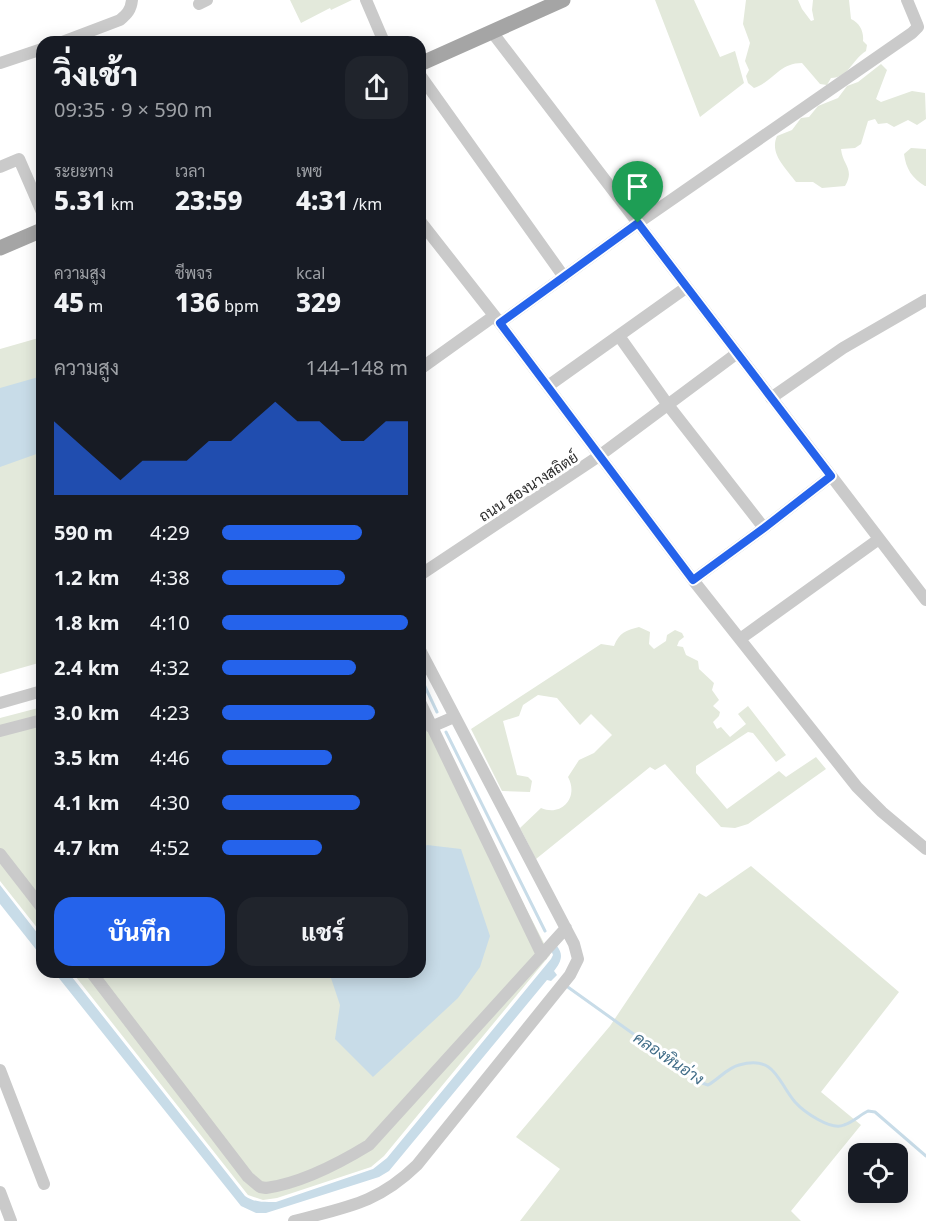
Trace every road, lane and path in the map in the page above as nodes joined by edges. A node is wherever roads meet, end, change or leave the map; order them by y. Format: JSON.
{"nodes":[{"id":1,"x":132,"y":0,"type":"edge"},
{"id":2,"x":366,"y":0,"type":"edge"},
{"id":3,"x":563,"y":0,"type":"edge"},
{"id":4,"x":907,"y":0,"type":"edge"},
{"id":5,"x":492,"y":32,"type":"junction"},
{"id":6,"x":95,"y":36,"type":"edge"},
{"id":7,"x":381,"y":36,"type":"edge"},
{"id":8,"x":36,"y":51,"type":"edge"},
{"id":9,"x":426,"y":61,"type":"edge"},
{"id":10,"x":0,"y":63,"type":"edge"},
{"id":11,"x":426,"y":83,"type":"edge"},
{"id":12,"x":0,"y":167,"type":"edge"},
{"id":13,"x":36,"y":198,"type":"edge"},
{"id":14,"x":638,"y":223,"type":"junction"},
{"id":15,"x":426,"y":229,"type":"edge"},
{"id":16,"x":36,"y":233,"type":"edge"},
{"id":17,"x":0,"y":248,"type":"edge"},
{"id":18,"x":564,"y":277,"type":"junction"},
{"id":19,"x":687,"y":287,"type":"junction"},
{"id":20,"x":926,"y":300,"type":"edge"},
{"id":21,"x":497,"y":320,"type":"junction"},
{"id":22,"x":619,"y":336,"type":"junction"},
{"id":23,"x":736,"y":354,"type":"junction"},
{"id":24,"x":426,"y":362,"type":"edge"},
{"id":25,"x":548,"y":386,"type":"junction"},
{"id":26,"x":771,"y":398,"type":"junction"},
{"id":27,"x":668,"y":405,"type":"junction"},
{"id":28,"x":599,"y":456,"type":"junction"},
{"id":29,"x":831,"y":476,"type":"junction"},
{"id":30,"x":764,"y":528,"type":"junction"},
{"id":31,"x":879,"y":539,"type":"junction"},
{"id":32,"x":426,"y":571,"type":"edge"},
{"id":33,"x":693,"y":580,"type":"junction"},
{"id":34,"x":926,"y":600,"type":"edge"},
{"id":35,"x":740,"y":639,"type":"junction"},
{"id":36,"x":426,"y":662,"type":"edge"},
{"id":37,"x":36,"y":693,"type":"edge"},
{"id":38,"x":0,"y":703,"type":"edge"},
{"id":39,"x":426,"y":716,"type":"edge"},
{"id":40,"x":454,"y":717,"type":"junction"},
{"id":41,"x":36,"y":722,"type":"edge"},
{"id":42,"x":431,"y":728,"type":"junction"},
{"id":43,"x":0,"y":731,"type":"edge"},
{"id":44,"x":926,"y":849,"type":"edge"},
{"id":45,"x":0,"y":854,"type":"edge"},
{"id":46,"x":36,"y":900,"type":"edge"},
{"id":47,"x":566,"y":928,"type":"junction"},
{"id":48,"x":542,"y":955,"type":"junction"},
{"id":49,"x":96,"y":978,"type":"edge"},
{"id":50,"x":0,"y":1070,"type":"edge"},
{"id":51,"x":44,"y":1184,"type":"dead end"},
{"id":52,"x":1,"y":1198,"type":"edge"},
{"id":53,"x":335,"y":1216,"type":"edge"},
{"id":54,"x":12,"y":1221,"type":"edge"},
{"id":55,"x":294,"y":1221,"type":"edge"}],
"edges":[{"from":1,"to":6,"type":"street"},
{"from":2,"to":7,"type":"street"},
{"from":3,"to":5,"type":"main road"},
{"from":4,"to":14,"type":"street"},
{"from":5,"to":9,"type":"main road"},
{"from":5,"to":14,"type":"street"},
{"from":8,"to":10,"type":"street"},
{"from":11,"to":18,"type":"street"},
{"from":12,"to":13,"type":"street"},
{"from":14,"to":18,"type":"street"},
{"from":14,"to":19,"type":"street"},
{"from":15,"to":21,"type":"street"},
{"from":16,"to":17,"type":"main road"},
{"from":18,"to":21,"type":"street"},
{"from":19,"to":22,"type":"street"},
{"from":19,"to":23,"type":"street"},
{"from":20,"to":26,"type":"street"},
{"from":21,"to":24,"type":"street"},
{"from":21,"to":25,"type":"street"},
{"from":22,"to":25,"type":"street"},
{"from":22,"to":27,"type":"street"},
{"from":23,"to":26,"type":"street"},
{"from":23,"to":27,"type":"street","name":"ถนน สองนางสถิตย์"},
{"from":25,"to":28,"type":"street"},
{"from":26,"to":29,"type":"street"},
{"from":27,"to":28,"type":"street","name":"ถนน สองนางสถิตย์"},
{"from":27,"to":30,"type":"street"},
{"from":28,"to":32,"type":"street","name":"ถนน สองนางสถิตย์"},
{"from":28,"to":33,"type":"street"},
{"from":29,"to":30,"type":"street"},
{"from":29,"to":31,"type":"street"},
{"from":30,"to":33,"type":"street"},
{"from":31,"to":34,"type":"street"},
{"from":31,"to":35,"type":"street"},
{"from":33,"to":35,"type":"street"},
{"from":35,"to":44,"type":"street"},
{"from":36,"to":40,"type":"street"},
{"from":37,"to":38,"type":"street"},
{"from":39,"to":42,"type":"street"},
{"from":40,"to":42,"type":"street"},
{"from":40,"to":47,"type":"street"},
{"from":41,"to":43,"type":"street"},
{"from":42,"to":48,"type":"street"},
{"from":45,"to":46,"type":"street"},
{"from":47,"to":48,"type":"street"},
{"from":47,"to":53,"type":"street"},
{"from":48,"to":49,"type":"street"},
{"from":50,"to":51,"type":"street"},
{"from":52,"to":54,"type":"street"},
{"from":53,"to":55,"type":"street"}]}
